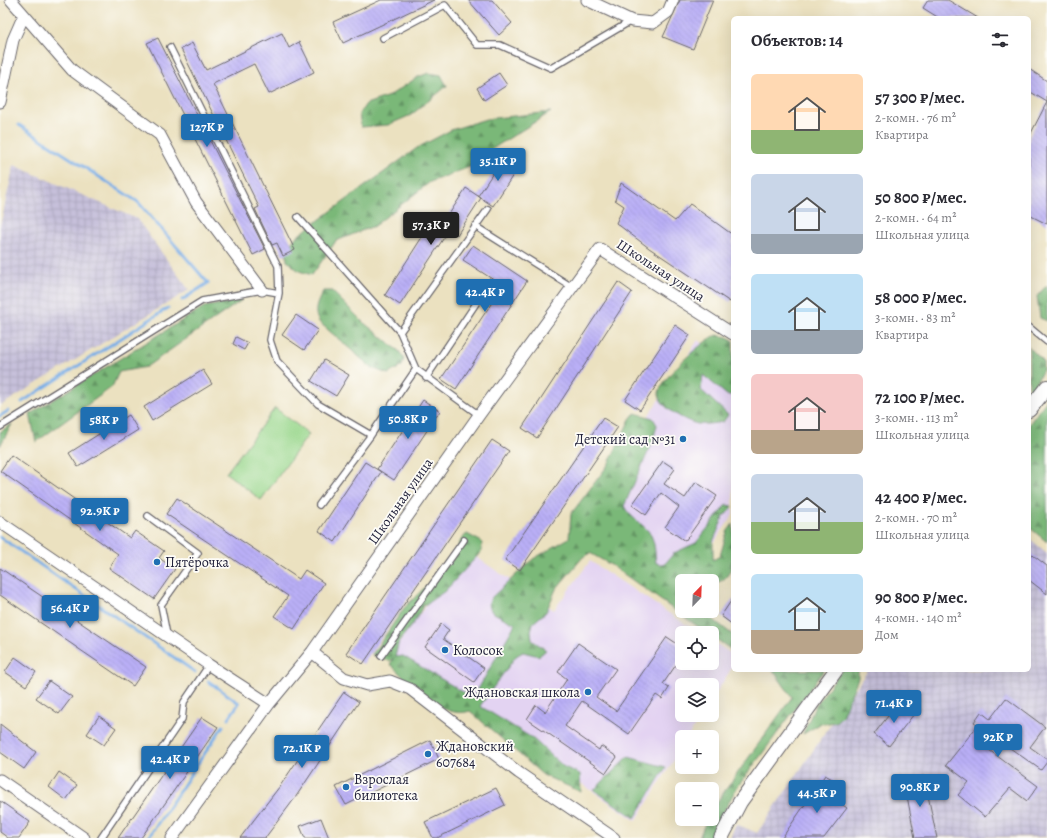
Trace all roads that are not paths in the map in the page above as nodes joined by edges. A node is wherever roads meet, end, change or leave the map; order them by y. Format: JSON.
{"nodes":[{"id":1,"x":11,"y":0,"type":"edge"},
{"id":2,"x":587,"y":0,"type":"edge"},
{"id":3,"x":673,"y":0,"type":"edge"},
{"id":4,"x":24,"y":15,"type":"junction"},
{"id":5,"x":632,"y":21,"type":"junction"},
{"id":6,"x":383,"y":38,"type":"dead end"},
{"id":7,"x":170,"y":47,"type":"dead end"},
{"id":8,"x":0,"y":102,"type":"edge"},
{"id":9,"x":488,"y":209,"type":"dead end"},
{"id":10,"x":298,"y":217,"type":"dead end"},
{"id":11,"x":475,"y":226,"type":"junction"},
{"id":12,"x":487,"y":287,"type":"dead end"},
{"id":13,"x":572,"y":287,"type":"junction"},
{"id":14,"x":262,"y":290,"type":"junction"},
{"id":15,"x":279,"y":293,"type":"junction"},
{"id":16,"x":1031,"y":329,"type":"edge"},
{"id":17,"x":400,"y":332,"type":"junction"},
{"id":18,"x":731,"y":333,"type":"edge"},
{"id":19,"x":1047,"y":342,"type":"edge"},
{"id":20,"x":416,"y":369,"type":"junction"},
{"id":21,"x":426,"y":378,"type":"junction"},
{"id":22,"x":1047,"y":387,"type":"edge"},
{"id":23,"x":1031,"y":407,"type":"edge"},
{"id":24,"x":479,"y":415,"type":"junction"},
{"id":25,"x":0,"y":427,"type":"edge"},
{"id":26,"x":371,"y":435,"type":"junction"},
{"id":27,"x":319,"y":504,"type":"dead end"},
{"id":28,"x":148,"y":516,"type":"dead end"},
{"id":29,"x":0,"y":522,"type":"edge"},
{"id":30,"x":464,"y":540,"type":"dead end"},
{"id":31,"x":168,"y":638,"type":"junction"},
{"id":32,"x":312,"y":652,"type":"junction"},
{"id":33,"x":381,"y":656,"type":"dead end"},
{"id":34,"x":209,"y":665,"type":"junction"},
{"id":35,"x":835,"y":672,"type":"edge"},
{"id":36,"x":269,"y":704,"type":"junction"},
{"id":37,"x":0,"y":780,"type":"edge"},
{"id":38,"x":84,"y":838,"type":"edge"},
{"id":39,"x":101,"y":838,"type":"edge"},
{"id":40,"x":172,"y":838,"type":"edge"},
{"id":41,"x":614,"y":838,"type":"edge"},
{"id":42,"x":721,"y":838,"type":"edge"}],
"edges":[{"from":1,"to":4,"type":"street"},
{"from":2,"to":5,"type":"street"},
{"from":3,"to":5,"type":"street"},
{"from":4,"to":8,"type":"street"},
{"from":4,"to":14,"type":"street"},
{"from":5,"to":6,"type":"lane"},
{"from":7,"to":15,"type":"lane"},
{"from":9,"to":11,"type":"lane"},
{"from":10,"to":17,"type":"lane"},
{"from":11,"to":13,"type":"lane"},
{"from":11,"to":17,"type":"lane"},
{"from":12,"to":21,"type":"lane"},
{"from":13,"to":18,"type":"street","name":"Школьная улица"},
{"from":13,"to":24,"type":"street","name":"Школьная улица"},
{"from":14,"to":15,"type":"lane"},
{"from":14,"to":25,"type":"lane"},
{"from":15,"to":26,"type":"lane"},
{"from":16,"to":19,"type":"lane"},
{"from":17,"to":20,"type":"lane"},
{"from":20,"to":21,"type":"lane"},
{"from":20,"to":26,"type":"lane"},
{"from":21,"to":24,"type":"lane"},
{"from":22,"to":23,"type":"street"},
{"from":24,"to":32,"type":"street","name":"Школьная улица"},
{"from":26,"to":27,"type":"lane"},
{"from":28,"to":31,"type":"lane"},
{"from":29,"to":31,"type":"street"},
{"from":30,"to":33,"type":"lane"},
{"from":31,"to":34,"type":"street"},
{"from":32,"to":36,"type":"street","name":"Школьная улица"},
{"from":32,"to":41,"type":"street"},
{"from":34,"to":36,"type":"street"},
{"from":34,"to":39,"type":"lane"},
{"from":35,"to":42,"type":"street"},
{"from":36,"to":40,"type":"street","name":"Школьная улица"},
{"from":37,"to":38,"type":"street"}]}
